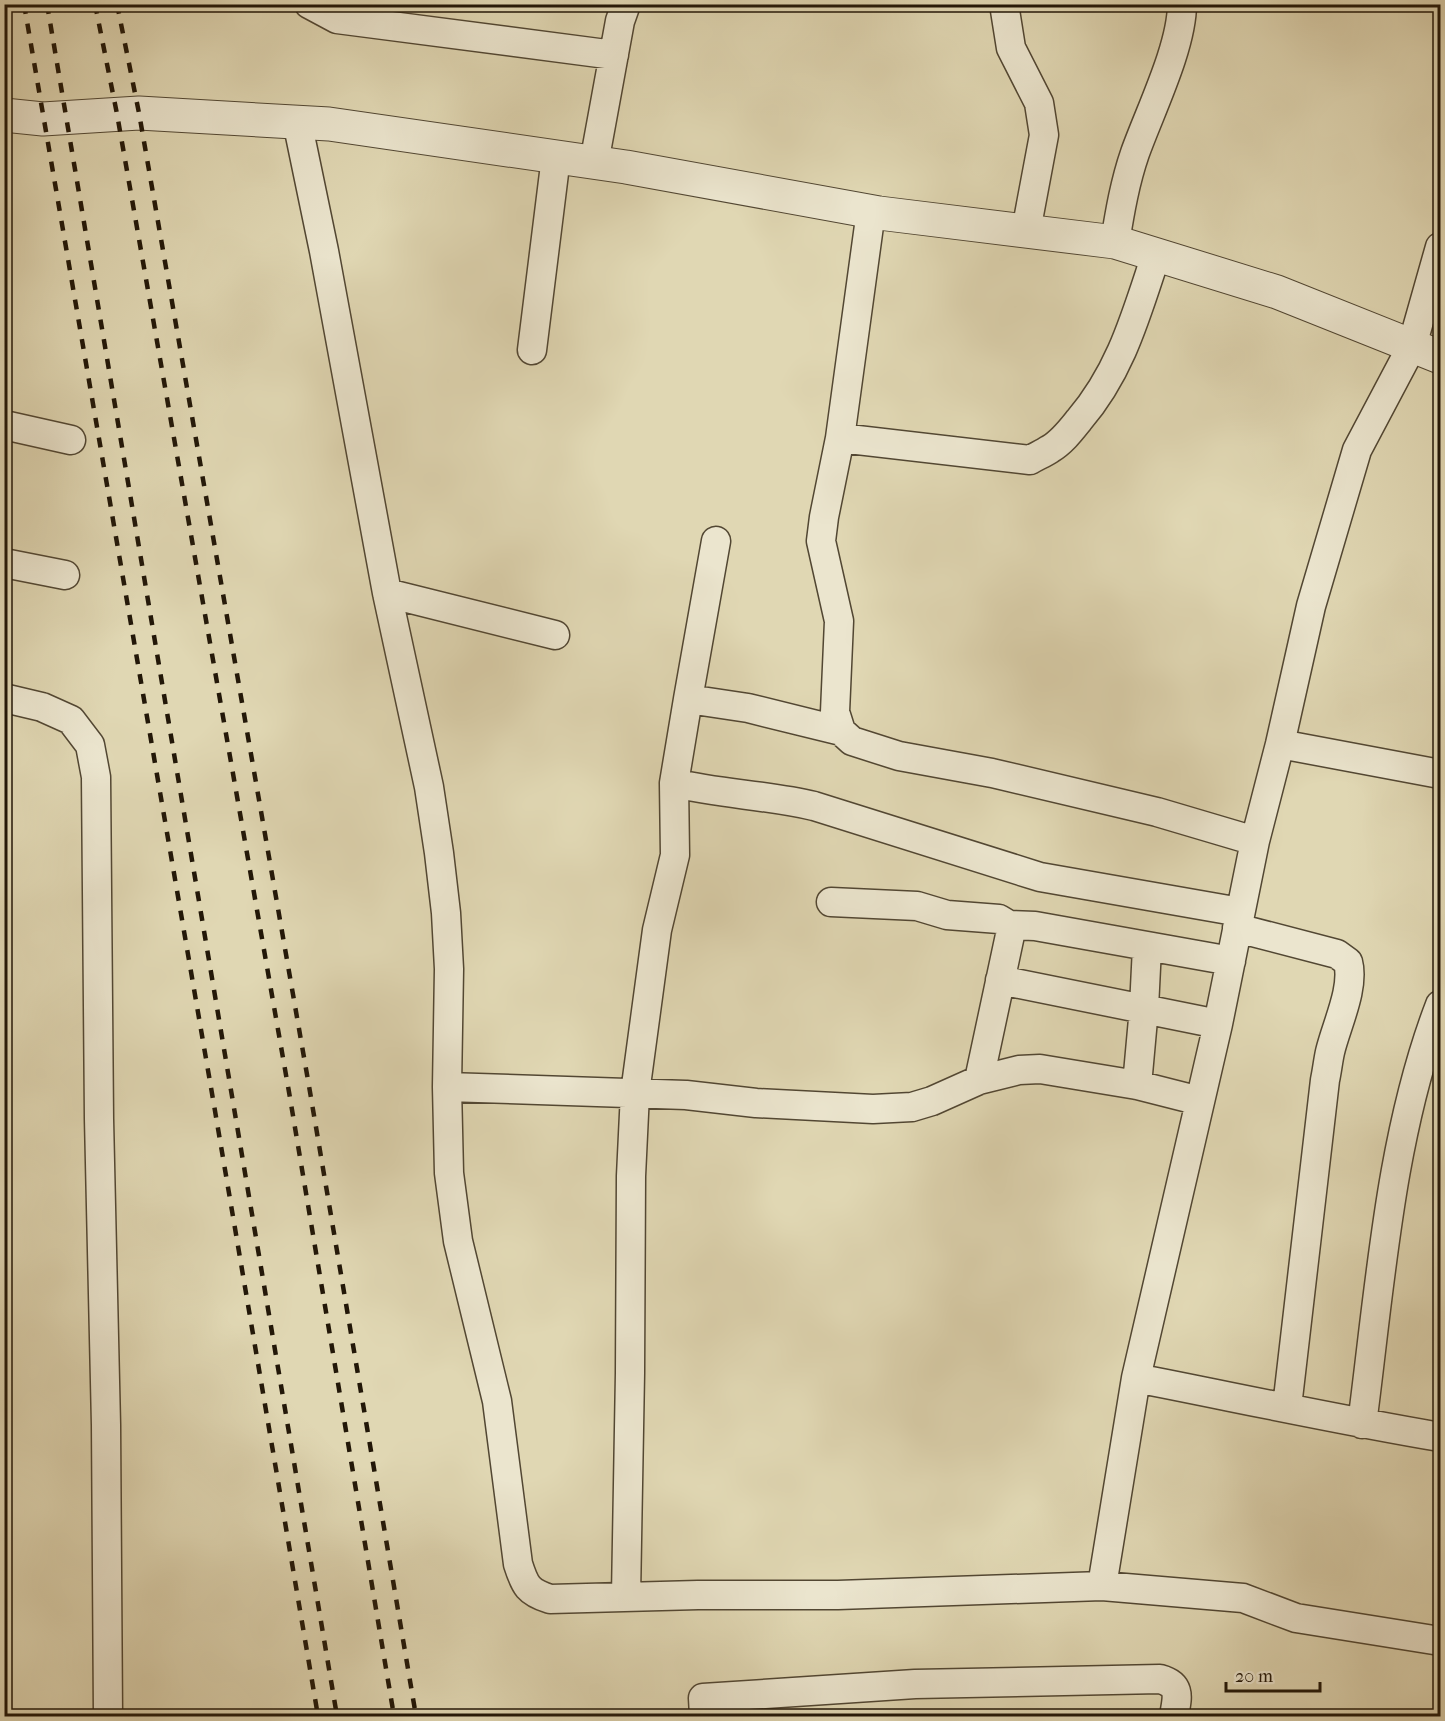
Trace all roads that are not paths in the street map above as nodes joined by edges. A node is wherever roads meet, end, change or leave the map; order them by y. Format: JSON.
{"nodes":[{"id":1,"x":309,"y":4,"type":"edge"},
{"id":2,"x":626,"y":4,"type":"edge"},
{"id":3,"x":1004,"y":4,"type":"edge"},
{"id":4,"x":1182,"y":4,"type":"edge"},
{"id":5,"x":614,"y":55,"type":"junction"},
{"id":6,"x":4,"y":115,"type":"edge"},
{"id":7,"x":297,"y":121,"type":"junction"},
{"id":8,"x":555,"y":157,"type":"junction"},
{"id":9,"x":594,"y":163,"type":"junction"},
{"id":10,"x":871,"y":211,"type":"junction"},
{"id":11,"x":1026,"y":231,"type":"junction"},
{"id":12,"x":1115,"y":242,"type":"junction"},
{"id":13,"x":1440,"y":247,"type":"edge"},
{"id":14,"x":1156,"y":255,"type":"junction"},
{"id":15,"x":532,"y":350,"type":"dead end"},
{"id":16,"x":1426,"y":352,"type":"edge"},
{"id":17,"x":4,"y":425,"type":"edge"},
{"id":18,"x":840,"y":438,"type":"junction"},
{"id":19,"x":71,"y":440,"type":"dead end"},
{"id":20,"x":716,"y":541,"type":"dead end"},
{"id":21,"x":4,"y":563,"type":"edge"},
{"id":22,"x":65,"y":575,"type":"dead end"},
{"id":23,"x":387,"y":593,"type":"junction"},
{"id":24,"x":555,"y":635,"type":"dead end"},
{"id":25,"x":4,"y":698,"type":"edge"},
{"id":26,"x":688,"y":699,"type":"junction"},
{"id":27,"x":841,"y":731,"type":"junction"},
{"id":28,"x":1280,"y":744,"type":"junction"},
{"id":29,"x":1440,"y":774,"type":"edge"},
{"id":30,"x":674,"y":783,"type":"junction"},
{"id":31,"x":1255,"y":841,"type":"junction"},
{"id":32,"x":831,"y":902,"type":"dead end"},
{"id":33,"x":1238,"y":920,"type":"junction"},
{"id":34,"x":1009,"y":925,"type":"junction"},
{"id":35,"x":1147,"y":947,"type":"junction"},
{"id":36,"x":1231,"y":961,"type":"junction"},
{"id":37,"x":1000,"y":980,"type":"junction"},
{"id":38,"x":1440,"y":1005,"type":"edge"},
{"id":39,"x":1144,"y":1008,"type":"junction"},
{"id":40,"x":1218,"y":1024,"type":"junction"},
{"id":41,"x":980,"y":1080,"type":"junction"},
{"id":42,"x":1137,"y":1085,"type":"junction"},
{"id":43,"x":447,"y":1087,"type":"junction"},
{"id":44,"x":636,"y":1093,"type":"junction"},
{"id":45,"x":1200,"y":1101,"type":"junction"},
{"id":46,"x":1136,"y":1378,"type":"junction"},
{"id":47,"x":1287,"y":1407,"type":"junction"},
{"id":48,"x":1362,"y":1424,"type":"junction"},
{"id":49,"x":1440,"y":1437,"type":"edge"},
{"id":50,"x":1102,"y":1586,"type":"junction"},
{"id":51,"x":626,"y":1596,"type":"junction"},
{"id":52,"x":1440,"y":1641,"type":"edge"},
{"id":53,"x":108,"y":1716,"type":"edge"},
{"id":54,"x":704,"y":1716,"type":"edge"},
{"id":55,"x":1174,"y":1716,"type":"edge"}],
"edges":[{"from":1,"to":5,"type":"street"},
{"from":2,"to":5,"type":"street"},
{"from":3,"to":11,"type":"street"},
{"from":4,"to":12,"type":"street"},
{"from":5,"to":9,"type":"street"},
{"from":6,"to":7,"type":"street"},
{"from":7,"to":8,"type":"street"},
{"from":7,"to":23,"type":"street"},
{"from":8,"to":9,"type":"street"},
{"from":8,"to":15,"type":"street"},
{"from":9,"to":10,"type":"street"},
{"from":10,"to":11,"type":"street"},
{"from":10,"to":18,"type":"street"},
{"from":11,"to":12,"type":"street"},
{"from":12,"to":14,"type":"street"},
{"from":13,"to":16,"type":"street"},
{"from":14,"to":16,"type":"street"},
{"from":14,"to":18,"type":"street"},
{"from":16,"to":28,"type":"street"},
{"from":17,"to":19,"type":"street"},
{"from":18,"to":27,"type":"street"},
{"from":20,"to":26,"type":"street"},
{"from":21,"to":22,"type":"street"},
{"from":23,"to":24,"type":"street"},
{"from":23,"to":43,"type":"street"},
{"from":25,"to":53,"type":"street"},
{"from":26,"to":27,"type":"street"},
{"from":26,"to":30,"type":"street"},
{"from":27,"to":31,"type":"street"},
{"from":28,"to":29,"type":"street"},
{"from":28,"to":31,"type":"street"},
{"from":30,"to":33,"type":"street"},
{"from":30,"to":44,"type":"street"},
{"from":31,"to":33,"type":"street"},
{"from":32,"to":34,"type":"street"},
{"from":33,"to":36,"type":"street"},
{"from":33,"to":47,"type":"street"},
{"from":34,"to":35,"type":"street"},
{"from":34,"to":37,"type":"street"},
{"from":35,"to":36,"type":"street"},
{"from":35,"to":39,"type":"street"},
{"from":36,"to":40,"type":"street"},
{"from":37,"to":39,"type":"street"},
{"from":37,"to":41,"type":"street"},
{"from":38,"to":48,"type":"street"},
{"from":39,"to":40,"type":"street"},
{"from":39,"to":42,"type":"street"},
{"from":40,"to":45,"type":"street"},
{"from":41,"to":42,"type":"street"},
{"from":41,"to":44,"type":"street"},
{"from":42,"to":45,"type":"street"},
{"from":43,"to":44,"type":"street"},
{"from":43,"to":51,"type":"street"},
{"from":44,"to":51,"type":"street"},
{"from":45,"to":46,"type":"street"},
{"from":46,"to":47,"type":"street"},
{"from":46,"to":50,"type":"street"},
{"from":47,"to":48,"type":"street"},
{"from":48,"to":49,"type":"street"},
{"from":50,"to":51,"type":"street"},
{"from":50,"to":52,"type":"street"},
{"from":54,"to":55,"type":"street"}]}
